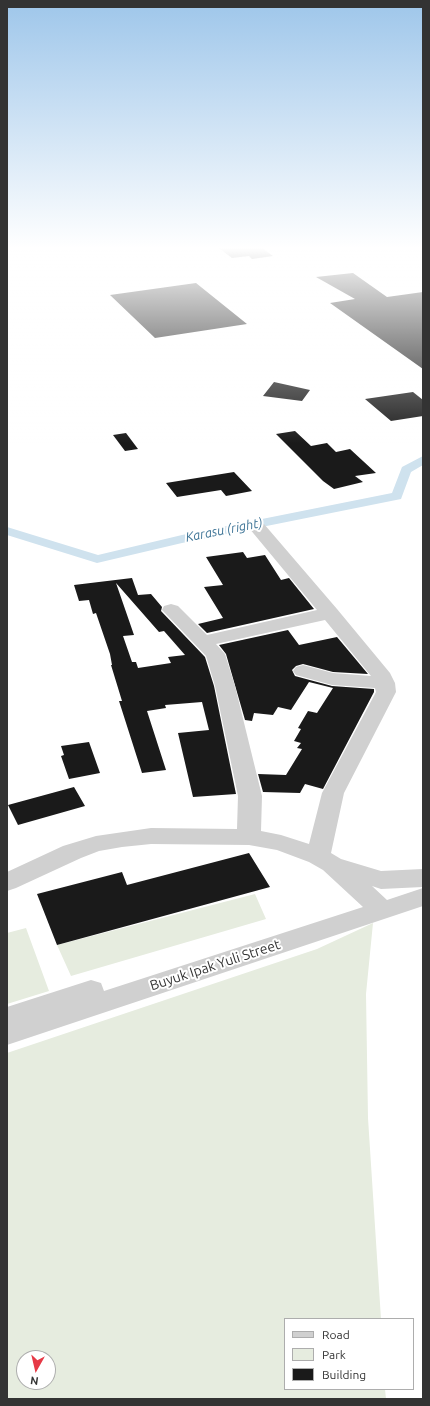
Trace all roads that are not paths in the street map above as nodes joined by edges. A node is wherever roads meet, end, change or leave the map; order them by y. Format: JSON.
{"nodes":[{"id":1,"x":258,"y":528,"type":"dead end"},
{"id":2,"x":171,"y":610,"type":"dead end"},
{"id":3,"x":330,"y":613,"type":"junction"},
{"id":4,"x":204,"y":641,"type":"junction"},
{"id":5,"x":303,"y":671,"type":"dead end"},
{"id":6,"x":385,"y":683,"type":"junction"},
{"id":7,"x":248,"y":837,"type":"junction"},
{"id":8,"x":325,"y":860,"type":"junction"},
{"id":9,"x":423,"y":878,"type":"edge"},
{"id":10,"x":7,"y":882,"type":"edge"},
{"id":11,"x":423,"y":883,"type":"edge"},
{"id":12,"x":423,"y":897,"type":"edge"},
{"id":13,"x":376,"y":904,"type":"junction"},
{"id":14,"x":7,"y":1018,"type":"edge"},
{"id":15,"x":7,"y":1034,"type":"edge"}],
"edges":[{"from":1,"to":3,"type":"street"},
{"from":2,"to":4,"type":"street"},
{"from":3,"to":4,"type":"street"},
{"from":3,"to":6,"type":"street"},
{"from":4,"to":7,"type":"street"},
{"from":5,"to":6,"type":"street"},
{"from":6,"to":8,"type":"street"},
{"from":7,"to":8,"type":"street"},
{"from":7,"to":10,"type":"street"},
{"from":8,"to":9,"type":"street"},
{"from":8,"to":13,"type":"street"},
{"from":11,"to":13,"type":"street","name":"Buyuk Ipak Yuli Street"},
{"from":12,"to":13,"type":"street","name":"Buyuk Ipak Yuli Street"},
{"from":13,"to":14,"type":"street","name":"Buyuk Ipak Yuli Street"},
{"from":13,"to":15,"type":"street","name":"Buyuk Ipak Yuli Street"}]}
